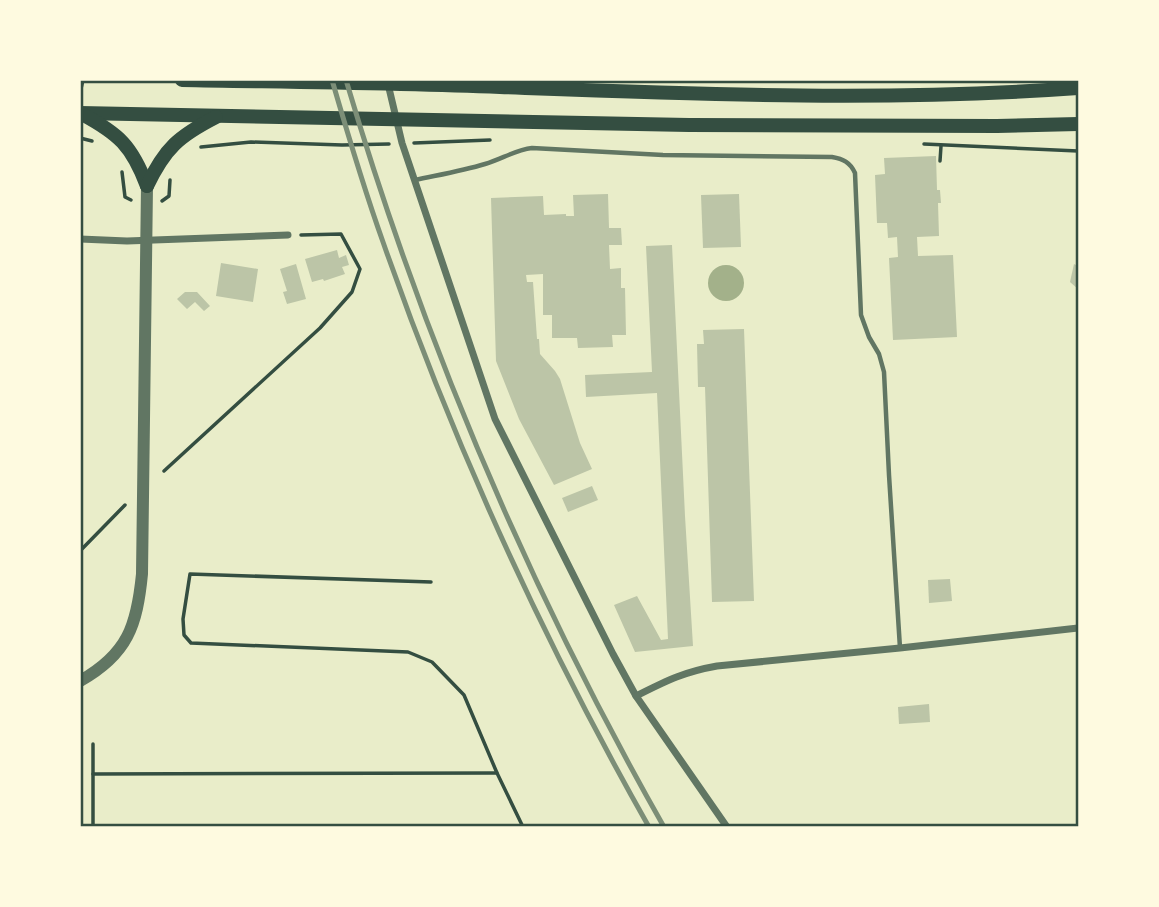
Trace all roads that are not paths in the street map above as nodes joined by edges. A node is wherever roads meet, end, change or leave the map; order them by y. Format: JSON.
{"nodes":[{"id":1,"x":182,"y":80,"type":"edge"},
{"id":2,"x":387,"y":80,"type":"edge"},
{"id":3,"x":213,"y":81,"type":"edge"},
{"id":4,"x":1079,"y":88,"type":"edge"},
{"id":5,"x":80,"y":113,"type":"edge"},
{"id":6,"x":218,"y":116,"type":"junction"},
{"id":7,"x":1072,"y":125,"type":"edge"},
{"id":8,"x":414,"y":180,"type":"junction"},
{"id":9,"x":147,"y":186,"type":"junction"},
{"id":10,"x":288,"y":235,"type":"road end"},
{"id":11,"x":80,"y":239,"type":"edge"},
{"id":12,"x":1079,"y":628,"type":"edge"},
{"id":13,"x":900,"y":649,"type":"junction"},
{"id":14,"x":80,"y":681,"type":"edge"},
{"id":15,"x":636,"y":696,"type":"junction"},
{"id":16,"x":727,"y":827,"type":"edge"}],
"edges":[{"from":1,"to":3,"type":"main road"},
{"from":2,"to":8,"type":"street"},
{"from":3,"to":4,"type":"main road"},
{"from":5,"to":6,"type":"main road"},
{"from":5,"to":9,"type":"main road"},
{"from":6,"to":7,"type":"main road"},
{"from":6,"to":9,"type":"main road"},
{"from":8,"to":13,"type":"lane"},
{"from":8,"to":15,"type":"street"},
{"from":9,"to":14,"type":"street"},
{"from":10,"to":11,"type":"street"},
{"from":12,"to":13,"type":"street"},
{"from":13,"to":15,"type":"street"},
{"from":15,"to":16,"type":"street"}]}
